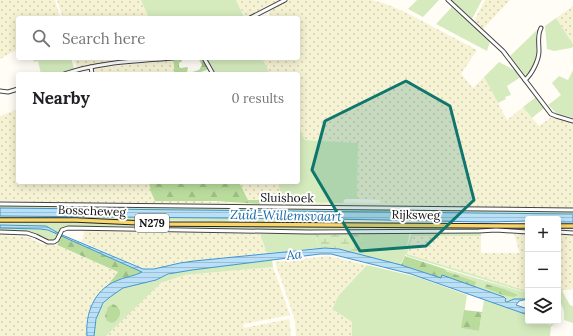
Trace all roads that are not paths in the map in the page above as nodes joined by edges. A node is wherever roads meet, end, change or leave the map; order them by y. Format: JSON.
{"nodes":[{"id":1,"x":285,"y":0,"type":"edge"},
{"id":2,"x":448,"y":0,"type":"edge"},
{"id":3,"x":254,"y":16,"type":"edge"},
{"id":4,"x":541,"y":28,"type":"dead end"},
{"id":5,"x":146,"y":60,"type":"edge"},
{"id":6,"x":205,"y":60,"type":"edge"},
{"id":7,"x":91,"y":67,"type":"junction"},
{"id":8,"x":72,"y":72,"type":"edge"},
{"id":9,"x":92,"y":72,"type":"edge"},
{"id":10,"x":212,"y":72,"type":"edge"},
{"id":11,"x":526,"y":80,"type":"junction"},
{"id":12,"x":16,"y":90,"type":"edge"},
{"id":13,"x":0,"y":91,"type":"edge"},
{"id":14,"x":573,"y":121,"type":"edge"},
{"id":15,"x":0,"y":204,"type":"edge"},
{"id":16,"x":573,"y":210,"type":"edge"},
{"id":17,"x":0,"y":220,"type":"edge"},
{"id":18,"x":303,"y":225,"type":"joint"},
{"id":19,"x":525,"y":226,"type":"edge"},
{"id":20,"x":561,"y":226,"type":"edge"},
{"id":21,"x":573,"y":226,"type":"edge"},
{"id":22,"x":0,"y":232,"type":"edge"},
{"id":23,"x":308,"y":232,"type":"joint"},
{"id":24,"x":525,"y":232,"type":"edge"},
{"id":25,"x":561,"y":232,"type":"edge"},
{"id":26,"x":573,"y":233,"type":"edge"}],
"edges":[{"from":1,"to":3,"type":"street"},
{"from":2,"to":11,"type":"street"},
{"from":4,"to":11,"type":"street"},
{"from":5,"to":7,"type":"street"},
{"from":6,"to":10,"type":"street"},
{"from":7,"to":8,"type":"street"},
{"from":7,"to":9,"type":"street"},
{"from":11,"to":14,"type":"street"},
{"from":12,"to":13,"type":"street"},
{"from":15,"to":16,"type":"street","name":"Sluishoek"},
{"from":17,"to":18,"type":"main road","name":"Bosscheweg","number":"N279"},
{"from":18,"to":19,"type":"main road","name":"Rijksweg","number":"N279"},
{"from":20,"to":21,"type":"main road"},
{"from":22,"to":23,"type":"street","name":"Bosscheweg"},
{"from":23,"to":24,"type":"street","name":"Rijksweg"},
{"from":25,"to":26,"type":"street"}]}
